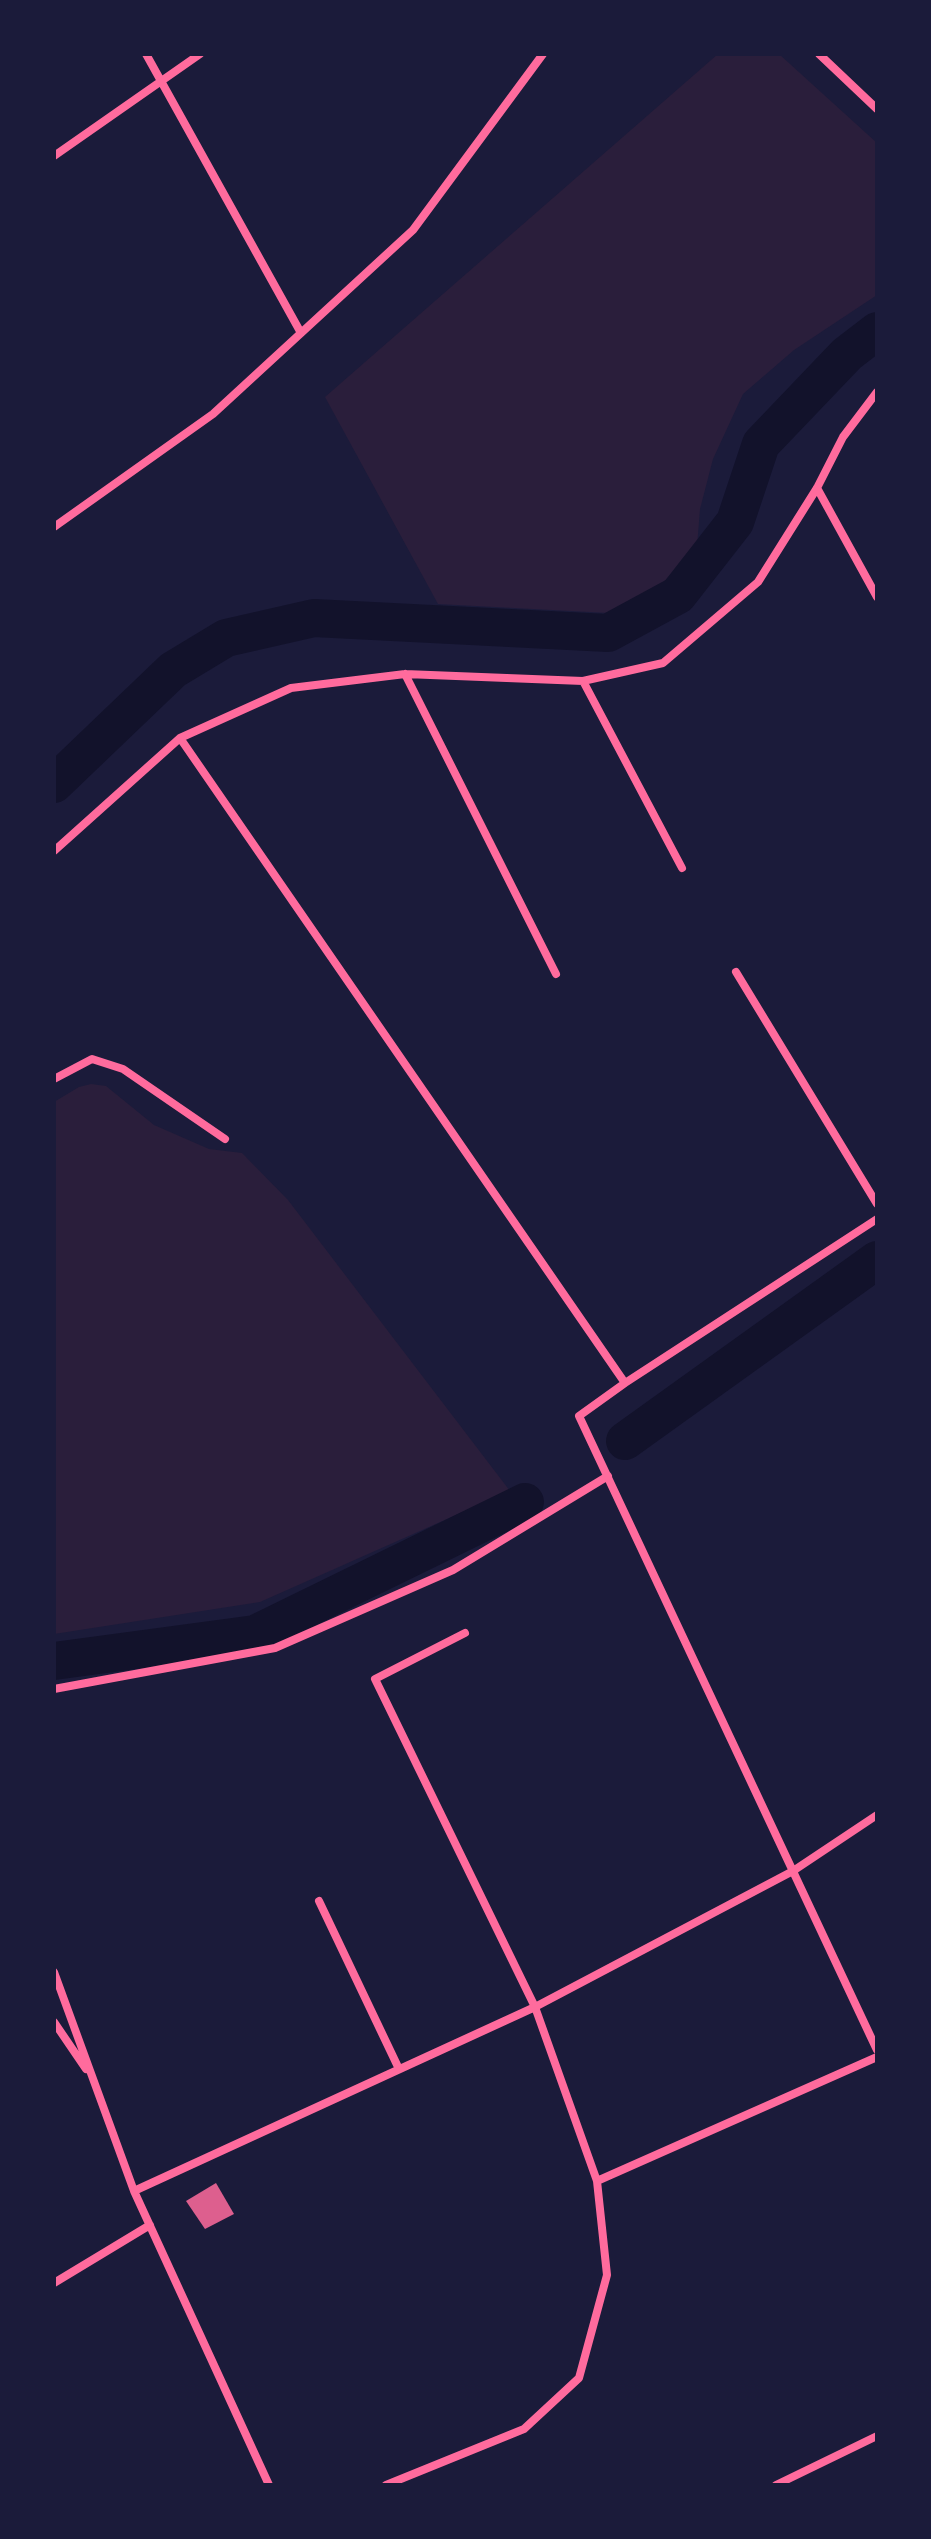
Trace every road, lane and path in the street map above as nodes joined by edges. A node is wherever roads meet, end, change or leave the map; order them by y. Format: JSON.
{"nodes":[{"id":1,"x":146,"y":54,"type":"edge"},
{"id":2,"x":200,"y":54,"type":"edge"},
{"id":3,"x":543,"y":54,"type":"edge"},
{"id":4,"x":819,"y":54,"type":"edge"},
{"id":5,"x":162,"y":80,"type":"junction"},
{"id":6,"x":877,"y":109,"type":"edge"},
{"id":7,"x":54,"y":156,"type":"edge"},
{"id":8,"x":301,"y":333,"type":"junction"},
{"id":9,"x":877,"y":392,"type":"edge"},
{"id":10,"x":817,"y":488,"type":"junction"},
{"id":11,"x":54,"y":527,"type":"edge"},
{"id":12,"x":877,"y":597,"type":"edge"},
{"id":13,"x":405,"y":674,"type":"junction"},
{"id":14,"x":583,"y":681,"type":"junction"},
{"id":15,"x":180,"y":738,"type":"junction"},
{"id":16,"x":54,"y":851,"type":"edge"},
{"id":17,"x":682,"y":868,"type":"dead end"},
{"id":18,"x":736,"y":972,"type":"dead end"},
{"id":19,"x":556,"y":974,"type":"dead end"},
{"id":20,"x":54,"y":1079,"type":"edge"},
{"id":21,"x":225,"y":1139,"type":"dead end"},
{"id":22,"x":877,"y":1204,"type":"edge"},
{"id":23,"x":877,"y":1219,"type":"edge"},
{"id":24,"x":625,"y":1383,"type":"junction"},
{"id":25,"x":608,"y":1476,"type":"junction"},
{"id":26,"x":465,"y":1633,"type":"dead end"},
{"id":27,"x":54,"y":1689,"type":"edge"},
{"id":28,"x":877,"y":1815,"type":"edge"},
{"id":29,"x":793,"y":1871,"type":"junction"},
{"id":30,"x":319,"y":1901,"type":"dead end"},
{"id":31,"x":54,"y":1972,"type":"edge"},
{"id":32,"x":535,"y":2007,"type":"junction"},
{"id":33,"x":54,"y":2022,"type":"edge"},
{"id":34,"x":877,"y":2050,"type":"edge"},
{"id":35,"x":877,"y":2057,"type":"edge"},
{"id":36,"x":399,"y":2069,"type":"junction"},
{"id":37,"x":93,"y":2079,"type":"junction"},
{"id":38,"x":597,"y":2181,"type":"junction"},
{"id":39,"x":134,"y":2191,"type":"junction"},
{"id":40,"x":150,"y":2225,"type":"junction"},
{"id":41,"x":54,"y":2283,"type":"edge"},
{"id":42,"x":877,"y":2436,"type":"edge"},
{"id":43,"x":269,"y":2485,"type":"edge"},
{"id":44,"x":386,"y":2485,"type":"edge"},
{"id":45,"x":776,"y":2485,"type":"edge"}],
"edges":[{"from":1,"to":5,"type":"street"},
{"from":2,"to":5,"type":"street"},
{"from":3,"to":8,"type":"street"},
{"from":4,"to":6,"type":"street"},
{"from":5,"to":7,"type":"street"},
{"from":5,"to":8,"type":"street"},
{"from":8,"to":11,"type":"street"},
{"from":9,"to":10,"type":"street"},
{"from":10,"to":12,"type":"street"},
{"from":10,"to":14,"type":"street"},
{"from":13,"to":14,"type":"street"},
{"from":13,"to":15,"type":"street"},
{"from":13,"to":19,"type":"street"},
{"from":14,"to":17,"type":"street"},
{"from":15,"to":16,"type":"street"},
{"from":15,"to":24,"type":"street"},
{"from":18,"to":22,"type":"street"},
{"from":20,"to":21,"type":"street"},
{"from":23,"to":24,"type":"street"},
{"from":24,"to":25,"type":"street"},
{"from":25,"to":27,"type":"street"},
{"from":25,"to":29,"type":"street"},
{"from":26,"to":32,"type":"street"},
{"from":28,"to":29,"type":"street"},
{"from":29,"to":32,"type":"street"},
{"from":29,"to":34,"type":"street"},
{"from":30,"to":36,"type":"street"},
{"from":31,"to":37,"type":"street"},
{"from":32,"to":36,"type":"street"},
{"from":32,"to":38,"type":"street"},
{"from":33,"to":37,"type":"street"},
{"from":35,"to":38,"type":"street"},
{"from":36,"to":39,"type":"street"},
{"from":37,"to":39,"type":"street"},
{"from":38,"to":44,"type":"street"},
{"from":39,"to":40,"type":"street"},
{"from":40,"to":41,"type":"street"},
{"from":40,"to":43,"type":"street"},
{"from":42,"to":45,"type":"street"}]}
